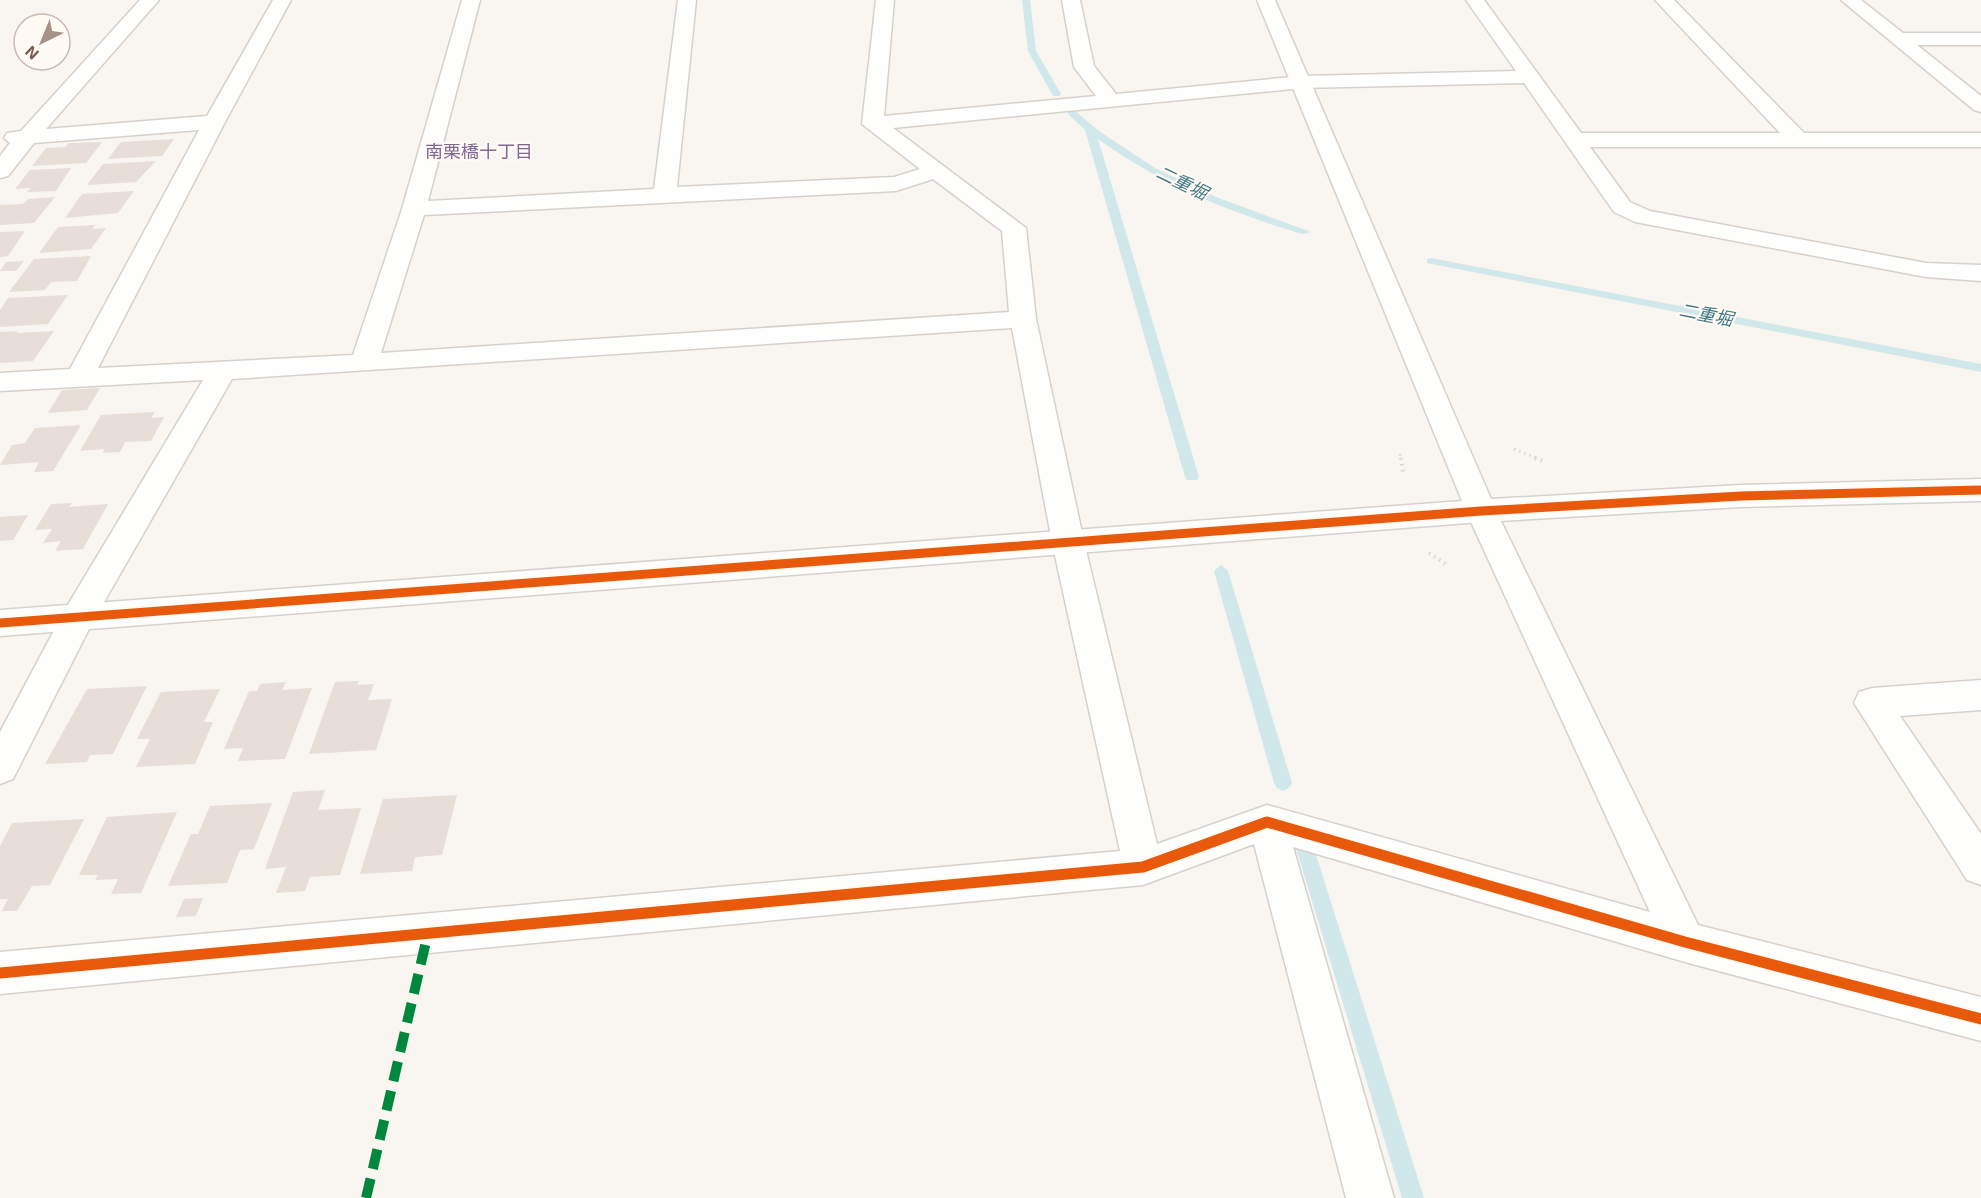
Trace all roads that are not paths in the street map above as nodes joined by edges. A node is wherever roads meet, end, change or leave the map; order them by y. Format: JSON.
{"nodes":[{"id":1,"x":150,"y":0,"type":"edge"},
{"id":2,"x":282,"y":0,"type":"edge"},
{"id":3,"x":687,"y":0,"type":"edge"},
{"id":4,"x":885,"y":0,"type":"edge"},
{"id":5,"x":1071,"y":0,"type":"edge"},
{"id":6,"x":1266,"y":0,"type":"edge"},
{"id":7,"x":1475,"y":0,"type":"edge"},
{"id":8,"x":1664,"y":0,"type":"edge"},
{"id":9,"x":1850,"y":0,"type":"edge"},
{"id":10,"x":477,"y":1,"type":"edge"},
{"id":11,"x":1898,"y":39,"type":"junction"},
{"id":12,"x":1981,"y":39,"type":"edge"},
{"id":13,"x":1529,"y":77,"type":"junction"},
{"id":14,"x":1302,"y":82,"type":"junction"},
{"id":15,"x":1111,"y":101,"type":"junction"},
{"id":16,"x":1981,"y":106,"type":"edge"},
{"id":17,"x":214,"y":122,"type":"junction"},
{"id":18,"x":873,"y":124,"type":"junction"},
{"id":19,"x":27,"y":137,"type":"junction"},
{"id":20,"x":0,"y":139,"type":"edge"},
{"id":21,"x":1797,"y":139,"type":"junction"},
{"id":22,"x":1574,"y":140,"type":"junction"},
{"id":23,"x":1981,"y":140,"type":"edge"},
{"id":24,"x":0,"y":171,"type":"edge"},
{"id":25,"x":936,"y":171,"type":"junction"},
{"id":26,"x":664,"y":195,"type":"junction"},
{"id":27,"x":414,"y":209,"type":"junction"},
{"id":28,"x":1981,"y":273,"type":"edge"},
{"id":29,"x":1023,"y":319,"type":"junction"},
{"id":30,"x":364,"y":363,"type":"junction"},
{"id":31,"x":223,"y":370,"type":"junction"},
{"id":32,"x":79,"y":378,"type":"junction"},
{"id":33,"x":0,"y":382,"type":"edge"},
{"id":34,"x":1981,"y":490,"type":"edge"},
{"id":35,"x":1481,"y":511,"type":"junction"},
{"id":36,"x":1068,"y":542,"type":"junction"},
{"id":37,"x":78,"y":617,"type":"junction"},
{"id":38,"x":0,"y":623,"type":"edge"},
{"id":39,"x":1981,"y":695,"type":"edge"},
{"id":40,"x":0,"y":768,"type":"edge"},
{"id":41,"x":1267,"y":822,"type":"junction"},
{"id":42,"x":1143,"y":867,"type":"junction"},
{"id":43,"x":1981,"y":867,"type":"edge"},
{"id":44,"x":1685,"y":942,"type":"junction"},
{"id":45,"x":0,"y":972,"type":"edge"},
{"id":46,"x":1981,"y":1019,"type":"edge"},
{"id":47,"x":1370,"y":1198,"type":"edge"}],
"edges":[{"from":1,"to":19,"type":"street"},
{"from":2,"to":17,"type":"street"},
{"from":3,"to":26,"type":"street"},
{"from":4,"to":18,"type":"street"},
{"from":5,"to":15,"type":"street"},
{"from":6,"to":14,"type":"street"},
{"from":7,"to":13,"type":"street"},
{"from":8,"to":21,"type":"street"},
{"from":9,"to":11,"type":"street"},
{"from":10,"to":27,"type":"street"},
{"from":11,"to":12,"type":"street"},
{"from":11,"to":16,"type":"street"},
{"from":13,"to":14,"type":"street"},
{"from":13,"to":22,"type":"street"},
{"from":14,"to":15,"type":"street"},
{"from":14,"to":35,"type":"street"},
{"from":15,"to":18,"type":"street"},
{"from":17,"to":19,"type":"street"},
{"from":17,"to":32,"type":"street"},
{"from":18,"to":25,"type":"street"},
{"from":19,"to":20,"type":"street"},
{"from":19,"to":24,"type":"street"},
{"from":21,"to":22,"type":"street"},
{"from":21,"to":23,"type":"street"},
{"from":22,"to":28,"type":"street"},
{"from":25,"to":26,"type":"street"},
{"from":25,"to":29,"type":"street"},
{"from":26,"to":27,"type":"street"},
{"from":27,"to":30,"type":"street"},
{"from":29,"to":30,"type":"street"},
{"from":29,"to":36,"type":"street"},
{"from":30,"to":31,"type":"street"},
{"from":31,"to":32,"type":"street"},
{"from":31,"to":37,"type":"street"},
{"from":32,"to":33,"type":"street"},
{"from":34,"to":35,"type":"street"},
{"from":35,"to":36,"type":"street"},
{"from":35,"to":44,"type":"street"},
{"from":36,"to":37,"type":"street"},
{"from":36,"to":42,"type":"street"},
{"from":37,"to":38,"type":"street"},
{"from":37,"to":40,"type":"street"},
{"from":39,"to":43,"type":"street"},
{"from":41,"to":42,"type":"street"},
{"from":41,"to":44,"type":"street"},
{"from":41,"to":47,"type":"street"},
{"from":42,"to":45,"type":"street"},
{"from":44,"to":46,"type":"street"}]}
